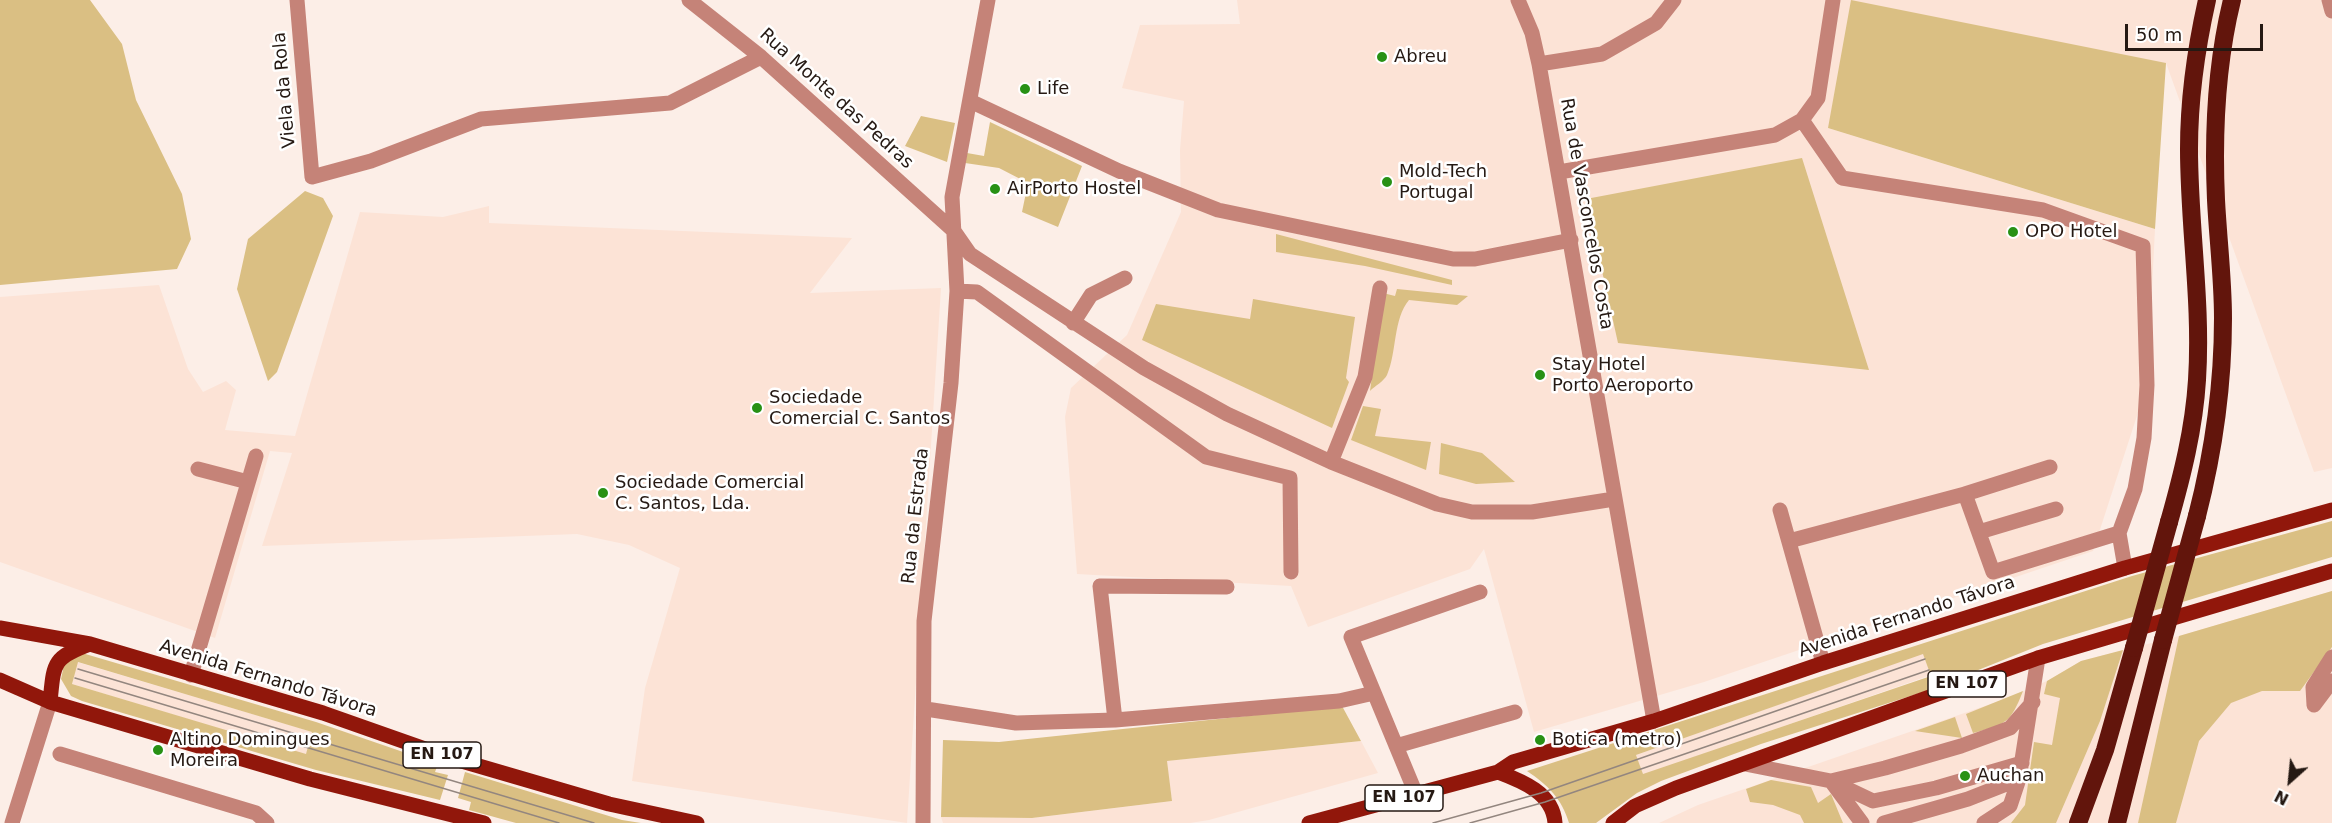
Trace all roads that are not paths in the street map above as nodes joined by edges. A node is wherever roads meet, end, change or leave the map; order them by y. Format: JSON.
{"nodes":[{"id":1,"x":297,"y":0,"type":"edge"},
{"id":2,"x":689,"y":0,"type":"edge"},
{"id":3,"x":988,"y":0,"type":"edge"},
{"id":4,"x":1518,"y":0,"type":"edge"},
{"id":5,"x":1674,"y":0,"type":"edge"},
{"id":6,"x":1833,"y":0,"type":"edge"},
{"id":7,"x":2207,"y":0,"type":"edge"},
{"id":8,"x":2232,"y":0,"type":"edge"},
{"id":9,"x":2329,"y":0,"type":"edge"},
{"id":10,"x":2332,"y":11,"type":"edge"},
{"id":11,"x":761,"y":57,"type":"junction"},
{"id":12,"x":1539,"y":64,"type":"junction"},
{"id":13,"x":970,"y":101,"type":"junction"},
{"id":14,"x":1802,"y":120,"type":"junction"},
{"id":15,"x":1559,"y":172,"type":"junction"},
{"id":16,"x":954,"y":231,"type":"junction"},
{"id":17,"x":1571,"y":240,"type":"junction"},
{"id":18,"x":1125,"y":278,"type":"dead end"},
{"id":19,"x":1380,"y":288,"type":"dead end"},
{"id":20,"x":957,"y":291,"type":"junction"},
{"id":21,"x":1074,"y":323,"type":"junction"},
{"id":22,"x":256,"y":456,"type":"dead end"},
{"id":23,"x":1331,"y":462,"type":"junction"},
{"id":24,"x":2050,"y":467,"type":"dead end"},
{"id":25,"x":198,"y":469,"type":"dead end"},
{"id":26,"x":248,"y":482,"type":"junction"},
{"id":27,"x":1965,"y":494,"type":"junction"},
{"id":28,"x":1614,"y":499,"type":"junction"},
{"id":29,"x":2056,"y":509,"type":"dead end"},
{"id":30,"x":1780,"y":510,"type":"dead end"},
{"id":31,"x":2332,"y":510,"type":"edge"},
{"id":32,"x":1979,"y":532,"type":"junction"},
{"id":33,"x":2119,"y":533,"type":"junction"},
{"id":34,"x":1789,"y":541,"type":"junction"},
{"id":35,"x":2126,"y":568,"type":"junction"},
{"id":36,"x":2332,"y":571,"type":"edge"},
{"id":37,"x":1291,"y":572,"type":"dead end"},
{"id":38,"x":1227,"y":587,"type":"dead end"},
{"id":39,"x":1480,"y":592,"type":"dead end"},
{"id":40,"x":0,"y":628,"type":"edge"},
{"id":41,"x":90,"y":644,"type":"junction"},
{"id":42,"x":2332,"y":657,"type":"edge"},
{"id":43,"x":2038,"y":658,"type":"junction"},
{"id":44,"x":1823,"y":663,"type":"junction"},
{"id":45,"x":191,"y":675,"type":"junction"},
{"id":46,"x":0,"y":680,"type":"edge"},
{"id":47,"x":2332,"y":681,"type":"edge"},
{"id":48,"x":1374,"y":693,"type":"junction"},
{"id":49,"x":50,"y":702,"type":"junction"},
{"id":50,"x":2033,"y":702,"type":"junction"},
{"id":51,"x":926,"y":709,"type":"junction"},
{"id":52,"x":1515,"y":712,"type":"dead end"},
{"id":53,"x":1115,"y":720,"type":"junction"},
{"id":54,"x":1654,"y":721,"type":"junction"},
{"id":55,"x":1396,"y":746,"type":"junction"},
{"id":56,"x":60,"y":754,"type":"dead end"},
{"id":57,"x":2022,"y":763,"type":"junction"},
{"id":58,"x":1745,"y":764,"type":"junction"},
{"id":59,"x":1498,"y":772,"type":"junction"},
{"id":60,"x":2130,"y":776,"type":"junction"},
{"id":61,"x":2019,"y":779,"type":"junction"},
{"id":62,"x":1831,"y":781,"type":"junction"},
{"id":63,"x":1416,"y":794,"type":"junction"},
{"id":64,"x":12,"y":823,"type":"edge"},
{"id":65,"x":267,"y":823,"type":"edge"},
{"id":66,"x":484,"y":823,"type":"edge"},
{"id":67,"x":697,"y":823,"type":"edge"},
{"id":68,"x":923,"y":823,"type":"edge"},
{"id":69,"x":1309,"y":823,"type":"edge"},
{"id":70,"x":1554,"y":823,"type":"edge"},
{"id":71,"x":1613,"y":823,"type":"edge"},
{"id":72,"x":1862,"y":823,"type":"edge"},
{"id":73,"x":1884,"y":823,"type":"edge"},
{"id":74,"x":1984,"y":823,"type":"edge"},
{"id":75,"x":2079,"y":823,"type":"edge"},
{"id":76,"x":2117,"y":823,"type":"edge"},
{"id":77,"x":2123,"y":823,"type":"edge"}],
"edges":[{"from":1,"to":11,"type":"street","name":"Viela da Rola"},
{"from":2,"to":11,"type":"street","name":"Rua Monte das Pedras"},
{"from":3,"to":13,"type":"street","name":"Rua da Estrada"},
{"from":4,"to":12,"type":"street","name":"Rua de Vasconcelos Costa"},
{"from":5,"to":12,"type":"street"},
{"from":6,"to":14,"type":"street"},
{"from":7,"to":75,"type":"highway","bridge":true},
{"from":8,"to":60,"type":"highway","bridge":true},
{"from":9,"to":10,"type":"street"},
{"from":11,"to":16,"type":"street","name":"Rua Monte das Pedras"},
{"from":12,"to":15,"type":"street","name":"Rua de Vasconcelos Costa"},
{"from":13,"to":16,"type":"street","name":"Rua da Estrada"},
{"from":13,"to":17,"type":"street"},
{"from":14,"to":15,"type":"street"},
{"from":14,"to":33,"type":"street"},
{"from":15,"to":17,"type":"street","name":"Rua de Vasconcelos Costa"},
{"from":16,"to":20,"type":"street","name":"Rua da Estrada"},
{"from":16,"to":21,"type":"street","name":"Rua Monte das Pedras"},
{"from":17,"to":28,"type":"street","name":"Rua de Vasconcelos Costa"},
{"from":18,"to":21,"type":"street"},
{"from":19,"to":23,"type":"street"},
{"from":20,"to":37,"type":"street"},
{"from":20,"to":51,"type":"street","name":"Rua da Estrada"},
{"from":21,"to":23,"type":"street","name":"Rua Monte das Pedras"},
{"from":22,"to":26,"type":"street"},
{"from":23,"to":28,"type":"street","name":"Rua Monte das Pedras"},
{"from":24,"to":27,"type":"street"},
{"from":25,"to":26,"type":"street"},
{"from":26,"to":45,"type":"street"},
{"from":27,"to":32,"type":"street"},
{"from":27,"to":34,"type":"street"},
{"from":28,"to":54,"type":"street","name":"Rua de Vasconcelos Costa"},
{"from":29,"to":32,"type":"street"},
{"from":30,"to":34,"type":"street"},
{"from":31,"to":35,"type":"main road","name":"Avenida Fernando Távora","number":"EN 107"},
{"from":32,"to":33,"type":"street"},
{"from":33,"to":35,"type":"street"},
{"from":34,"to":44,"type":"street"},
{"from":35,"to":44,"type":"main road","name":"Avenida Fernando Távora","number":"EN 107"},
{"from":36,"to":43,"type":"main road","number":"EN 107"},
{"from":38,"to":53,"type":"street"},
{"from":39,"to":48,"type":"street"},
{"from":40,"to":41,"type":"main road","name":"Avenida Fernando Távora","number":"EN 107"},
{"from":41,"to":45,"type":"main road","name":"Avenida Fernando Távora","number":"EN 107"},
{"from":41,"to":49,"type":"main road"},
{"from":42,"to":47,"type":"street"},
{"from":43,"to":50,"type":"street"},
{"from":43,"to":58,"type":"main road","number":"EN 107"},
{"from":44,"to":54,"type":"main road","name":"Avenida Fernando Távora","number":"EN 107"},
{"from":45,"to":67,"type":"main road","name":"Avenida Fernando Távora","number":"EN 107"},
{"from":46,"to":49,"type":"main road"},
{"from":48,"to":53,"type":"street"},
{"from":48,"to":55,"type":"street"},
{"from":49,"to":64,"type":"street"},
{"from":49,"to":66,"type":"main road"},
{"from":50,"to":57,"type":"street"},
{"from":50,"to":62,"type":"street"},
{"from":51,"to":53,"type":"street"},
{"from":51,"to":68,"type":"street","name":"Rua da Estrada"},
{"from":52,"to":55,"type":"street"},
{"from":54,"to":59,"type":"main road","name":"Avenida Fernando Távora","number":"EN 107"},
{"from":55,"to":63,"type":"street"},
{"from":56,"to":65,"type":"street"},
{"from":57,"to":61,"type":"street"},
{"from":57,"to":62,"type":"street"},
{"from":58,"to":62,"type":"street"},
{"from":58,"to":71,"type":"main road","number":"EN 107"},
{"from":59,"to":63,"type":"main road","name":"Avenida Fernando Távora","number":"EN 107"},
{"from":59,"to":70,"type":"main road"},
{"from":60,"to":76,"type":"highway"},
{"from":60,"to":77,"type":"highway"},
{"from":61,"to":73,"type":"street"},
{"from":61,"to":74,"type":"street"},
{"from":62,"to":72,"type":"street"},
{"from":63,"to":69,"type":"main road","name":"Avenida Fernando Távora","number":"EN 107"}]}
